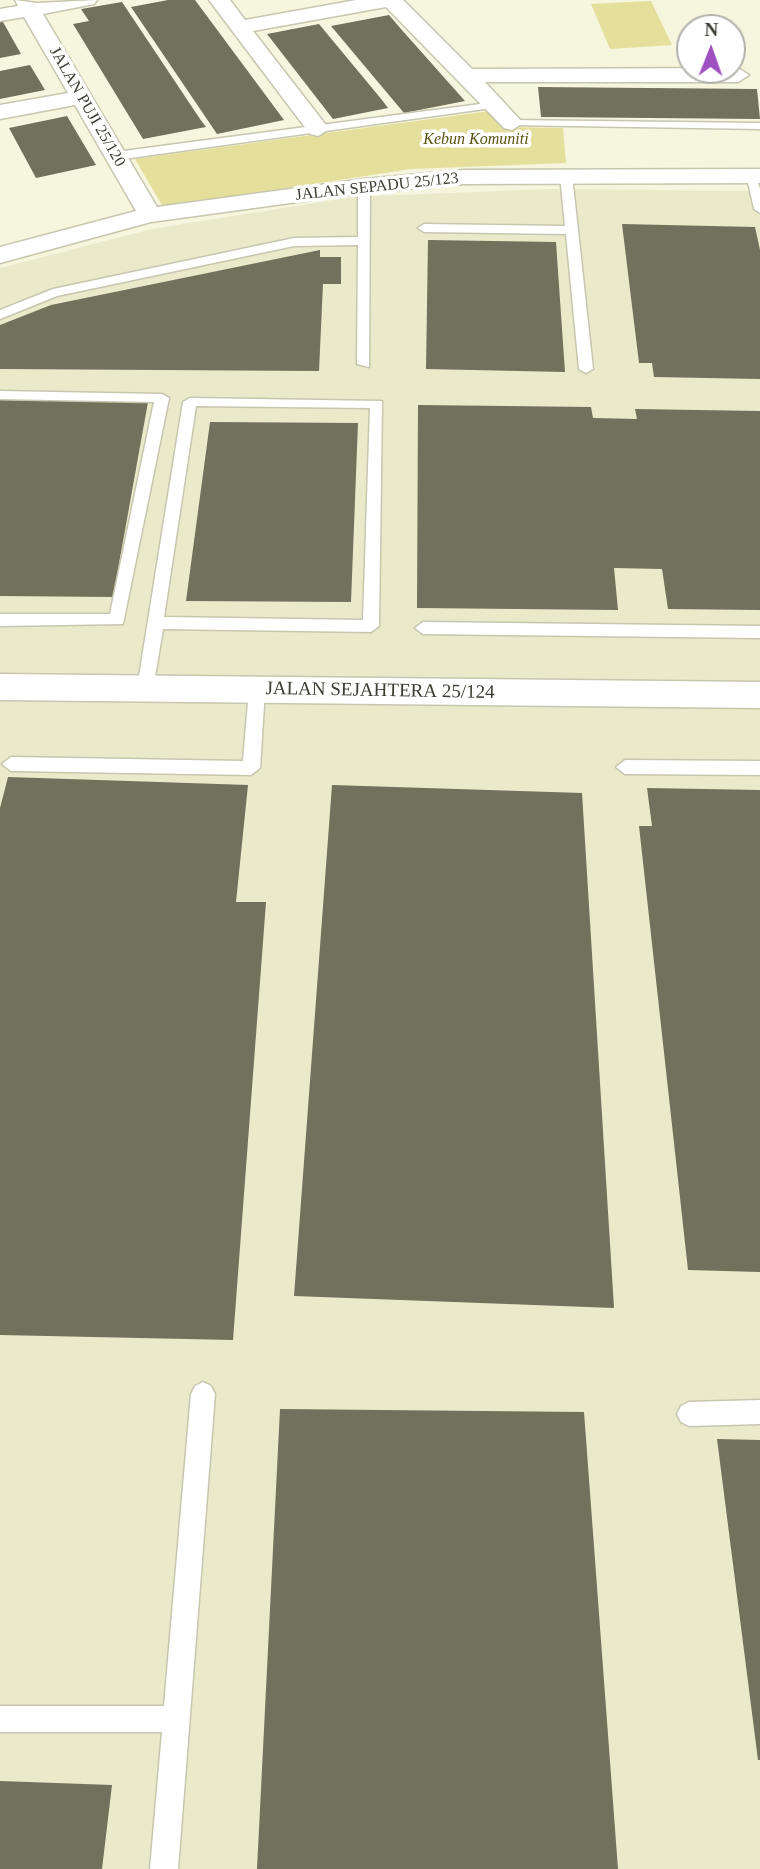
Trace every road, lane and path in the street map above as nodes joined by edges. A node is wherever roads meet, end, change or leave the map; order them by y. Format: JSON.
{"nodes":[{"id":1,"x":87,"y":0,"type":"edge"},
{"id":2,"x":219,"y":0,"type":"edge"},
{"id":3,"x":392,"y":0,"type":"edge"},
{"id":4,"x":28,"y":5,"type":"edge"},
{"id":5,"x":0,"y":15,"type":"edge"},
{"id":6,"x":239,"y":27,"type":"junction"},
{"id":7,"x":676,"y":75,"type":"edge"},
{"id":8,"x":465,"y":76,"type":"junction"},
{"id":9,"x":81,"y":97,"type":"junction"},
{"id":10,"x":495,"y":106,"type":"junction"},
{"id":11,"x":0,"y":112,"type":"edge"},
{"id":12,"x":512,"y":123,"type":"joint"},
{"id":13,"x":760,"y":126,"type":"edge"},
{"id":14,"x":318,"y":129,"type":"junction"},
{"id":15,"x":116,"y":156,"type":"junction"},
{"id":16,"x":566,"y":175,"type":"junction"},
{"id":17,"x":755,"y":176,"type":"edge"},
{"id":18,"x":364,"y":186,"type":"junction"},
{"id":19,"x":760,"y":209,"type":"edge"},
{"id":20,"x":150,"y":215,"type":"junction"},
{"id":21,"x":424,"y":228,"type":"dead end"},
{"id":22,"x":572,"y":230,"type":"junction"},
{"id":23,"x":363,"y":241,"type":"junction"},
{"id":24,"x":0,"y":254,"type":"edge"},
{"id":25,"x":0,"y":314,"type":"edge"},
{"id":26,"x":364,"y":364,"type":"dead end"},
{"id":27,"x":586,"y":369,"type":"dead end"},
{"id":28,"x":0,"y":395,"type":"edge"},
{"id":29,"x":0,"y":620,"type":"edge"},
{"id":30,"x":155,"y":623,"type":"junction"},
{"id":31,"x":423,"y":628,"type":"dead end"},
{"id":32,"x":760,"y":632,"type":"edge"},
{"id":33,"x":0,"y":687,"type":"edge"},
{"id":34,"x":145,"y":689,"type":"junction"},
{"id":35,"x":257,"y":690,"type":"junction"},
{"id":36,"x":760,"y":695,"type":"edge"},
{"id":37,"x":11,"y":764,"type":"dead end"},
{"id":38,"x":625,"y":767,"type":"dead end"},
{"id":39,"x":760,"y":768,"type":"edge"},
{"id":40,"x":203,"y":1394,"type":"dead end"},
{"id":41,"x":760,"y":1412,"type":"edge"},
{"id":42,"x":689,"y":1413,"type":"dead end"},
{"id":43,"x":0,"y":1718,"type":"edge"},
{"id":44,"x":176,"y":1719,"type":"junction"},
{"id":45,"x":164,"y":1869,"type":"edge"}],
"edges":[{"from":1,"to":4,"type":"street"},
{"from":2,"to":6,"type":"street"},
{"from":3,"to":6,"type":"street"},
{"from":3,"to":8,"type":"street"},
{"from":4,"to":5,"type":"street"},
{"from":4,"to":9,"type":"street","name":"JALAN PUJI 25/120"},
{"from":6,"to":14,"type":"street"},
{"from":7,"to":8,"type":"street"},
{"from":8,"to":10,"type":"street"},
{"from":9,"to":11,"type":"street"},
{"from":9,"to":15,"type":"street","name":"JALAN PUJI 25/120"},
{"from":10,"to":12,"type":"street"},
{"from":10,"to":14,"type":"lane"},
{"from":12,"to":13,"type":"lane"},
{"from":14,"to":15,"type":"lane"},
{"from":15,"to":20,"type":"street","name":"JALAN PUJI 25/120"},
{"from":16,"to":17,"type":"street","name":"JALAN SEPADU 25/123"},
{"from":16,"to":18,"type":"street","name":"JALAN SEPADU 25/123"},
{"from":16,"to":22,"type":"lane"},
{"from":17,"to":19,"type":"lane"},
{"from":18,"to":20,"type":"street","name":"JALAN SEPADU 25/123"},
{"from":18,"to":23,"type":"lane"},
{"from":20,"to":24,"type":"street","name":"JALAN SEPADU 25/123"},
{"from":21,"to":22,"type":"lane"},
{"from":22,"to":27,"type":"lane"},
{"from":23,"to":25,"type":"lane"},
{"from":23,"to":26,"type":"lane"},
{"from":28,"to":29,"type":"lane"},
{"from":30,"to":30,"type":"lane"},
{"from":30,"to":34,"type":"lane"},
{"from":31,"to":32,"type":"lane"},
{"from":33,"to":34,"type":"street","name":"JALAN SEJAHTERA 25/124"},
{"from":34,"to":35,"type":"street","name":"JALAN SEJAHTERA 25/124"},
{"from":35,"to":36,"type":"street","name":"JALAN SEJAHTERA 25/124"},
{"from":35,"to":37,"type":"lane"},
{"from":38,"to":39,"type":"lane"},
{"from":40,"to":44,"type":"lane"},
{"from":41,"to":42,"type":"lane"},
{"from":43,"to":44,"type":"lane"},
{"from":44,"to":45,"type":"lane"}]}
